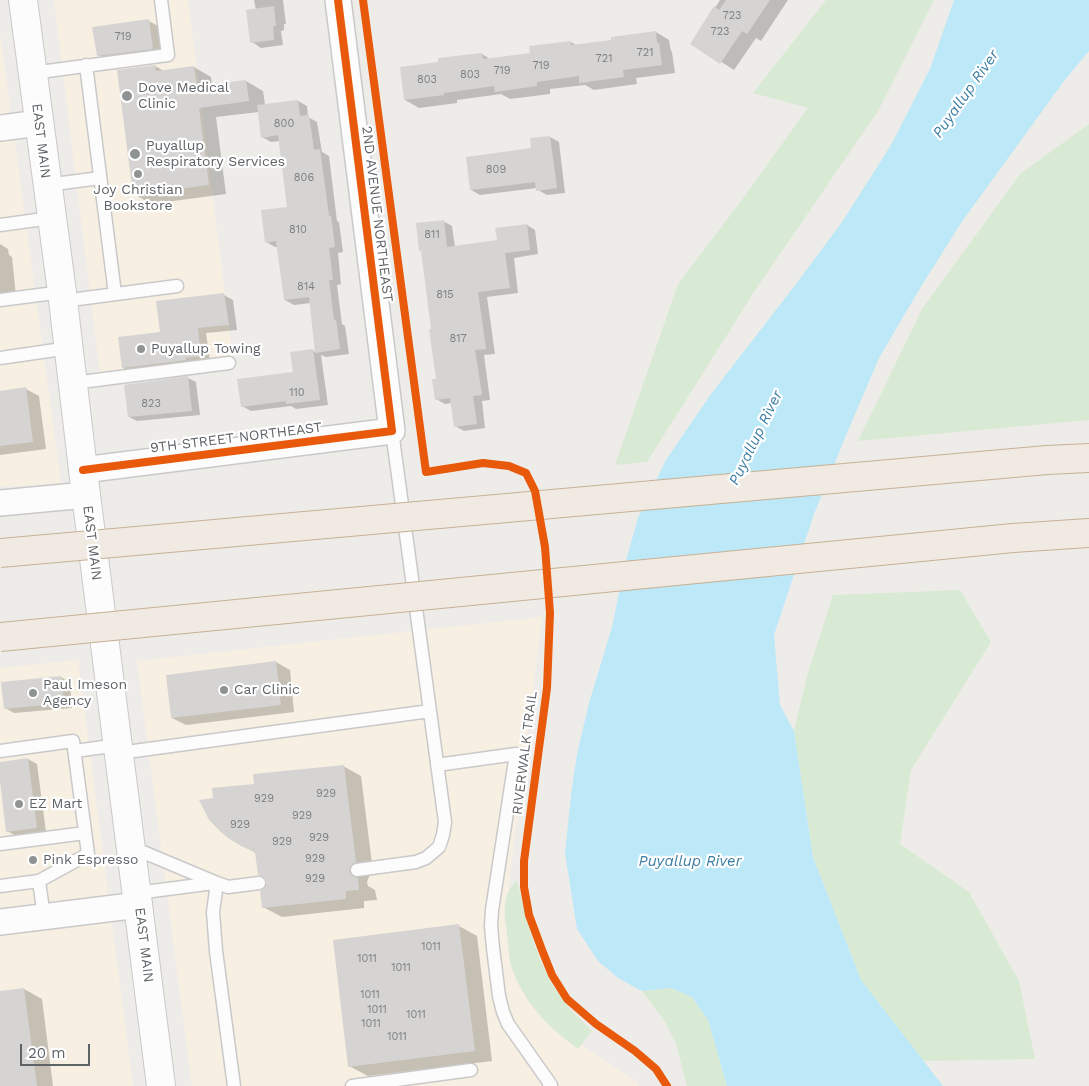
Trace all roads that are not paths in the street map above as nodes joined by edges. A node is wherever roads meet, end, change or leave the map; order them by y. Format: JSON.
{"nodes":[{"id":1,"x":23,"y":0,"type":"edge"},
{"id":2,"x":161,"y":0,"type":"edge"},
{"id":3,"x":338,"y":0,"type":"edge"},
{"id":4,"x":86,"y":65,"type":"junction"},
{"id":5,"x":32,"y":72,"type":"junction"},
{"id":6,"x":39,"y":123,"type":"junction"},
{"id":7,"x":0,"y":128,"type":"edge"},
{"id":8,"x":100,"y":178,"type":"junction"},
{"id":9,"x":47,"y":185,"type":"junction"},
{"id":10,"x":51,"y":218,"type":"junction"},
{"id":11,"x":0,"y":225,"type":"edge"},
{"id":12,"x":177,"y":286,"type":"dead end"},
{"id":13,"x":115,"y":294,"type":"junction"},
{"id":14,"x":62,"y":296,"type":"junction"},
{"id":15,"x":0,"y":300,"type":"edge"},
{"id":16,"x":68,"y":348,"type":"junction"},
{"id":17,"x":0,"y":358,"type":"edge"},
{"id":18,"x":229,"y":363,"type":"dead end"},
{"id":19,"x":73,"y":383,"type":"junction"},
{"id":20,"x":392,"y":431,"type":"junction"},
{"id":21,"x":1089,"y":458,"type":"edge"},
{"id":22,"x":85,"y":483,"type":"junction"},
{"id":23,"x":0,"y":503,"type":"edge"},
{"id":24,"x":1089,"y":533,"type":"edge"},
{"id":25,"x":0,"y":553,"type":"edge"},
{"id":26,"x":0,"y":637,"type":"edge"},
{"id":27,"x":430,"y":711,"type":"junction"},
{"id":28,"x":119,"y":749,"type":"junction"},
{"id":29,"x":0,"y":751,"type":"edge"},
{"id":30,"x":74,"y":751,"type":"junction"},
{"id":31,"x":437,"y":765,"type":"junction"},
{"id":32,"x":85,"y":833,"type":"junction"},
{"id":33,"x":0,"y":844,"type":"edge"},
{"id":34,"x":131,"y":847,"type":"junction"},
{"id":35,"x":357,"y":870,"type":"dead end"},
{"id":36,"x":39,"y":881,"type":"junction"},
{"id":37,"x":217,"y":883,"type":"junction"},
{"id":38,"x":259,"y":883,"type":"dead end"},
{"id":39,"x":0,"y":886,"type":"edge"},
{"id":40,"x":138,"y":899,"type":"junction"},
{"id":41,"x":44,"y":917,"type":"junction"},
{"id":42,"x":0,"y":922,"type":"edge"},
{"id":43,"x":471,"y":1070,"type":"dead end"},
{"id":44,"x":405,"y":1082,"type":"edge"},
{"id":45,"x":161,"y":1086,"type":"edge"},
{"id":46,"x":234,"y":1086,"type":"edge"},
{"id":47,"x":352,"y":1086,"type":"edge"},
{"id":48,"x":549,"y":1086,"type":"edge"}],
"edges":[{"from":1,"to":5,"type":"main road","name":"EAST MAIN"},
{"from":2,"to":4,"type":"lane"},
{"from":3,"to":20,"type":"street","name":"2ND AVENUE NORTHEAST"},
{"from":4,"to":5,"type":"lane"},
{"from":4,"to":8,"type":"lane"},
{"from":5,"to":6,"type":"main road","name":"EAST MAIN"},
{"from":6,"to":7,"type":"street"},
{"from":6,"to":9,"type":"main road","name":"EAST MAIN"},
{"from":8,"to":9,"type":"lane"},
{"from":8,"to":13,"type":"lane"},
{"from":9,"to":10,"type":"main road","name":"EAST MAIN"},
{"from":10,"to":11,"type":"lane"},
{"from":10,"to":14,"type":"main road","name":"EAST MAIN"},
{"from":12,"to":13,"type":"lane"},
{"from":13,"to":14,"type":"lane"},
{"from":14,"to":15,"type":"lane"},
{"from":14,"to":16,"type":"main road","name":"EAST MAIN"},
{"from":16,"to":17,"type":"lane"},
{"from":16,"to":19,"type":"main road","name":"EAST MAIN"},
{"from":18,"to":19,"type":"lane"},
{"from":19,"to":22,"type":"main road","name":"EAST MAIN"},
{"from":20,"to":22,"type":"street","name":"9TH STREET NORTHEAST"},
{"from":20,"to":27,"type":"lane"},
{"from":21,"to":25,"type":"highway","bridge":true},
{"from":22,"to":23,"type":"street","name":"9TH STREET NORTHEAST"},
{"from":22,"to":28,"type":"main road","name":"EAST MAIN"},
{"from":24,"to":26,"type":"highway","bridge":true},
{"from":27,"to":28,"type":"lane"},
{"from":27,"to":31,"type":"lane"},
{"from":28,"to":30,"type":"lane"},
{"from":28,"to":34,"type":"main road","name":"EAST MAIN"},
{"from":29,"to":30,"type":"lane"},
{"from":30,"to":32,"type":"lane"},
{"from":31,"to":35,"type":"lane"},
{"from":31,"to":48,"type":"lane"},
{"from":32,"to":33,"type":"lane"},
{"from":32,"to":36,"type":"lane"},
{"from":34,"to":37,"type":"lane"},
{"from":34,"to":40,"type":"main road","name":"EAST MAIN"},
{"from":36,"to":39,"type":"lane"},
{"from":36,"to":41,"type":"lane"},
{"from":37,"to":38,"type":"lane"},
{"from":37,"to":40,"type":"lane"},
{"from":37,"to":46,"type":"lane"},
{"from":40,"to":41,"type":"street"},
{"from":40,"to":45,"type":"main road","name":"EAST MAIN"},
{"from":41,"to":42,"type":"street"},
{"from":43,"to":44,"type":"lane"},
{"from":44,"to":47,"type":"lane"}]}
